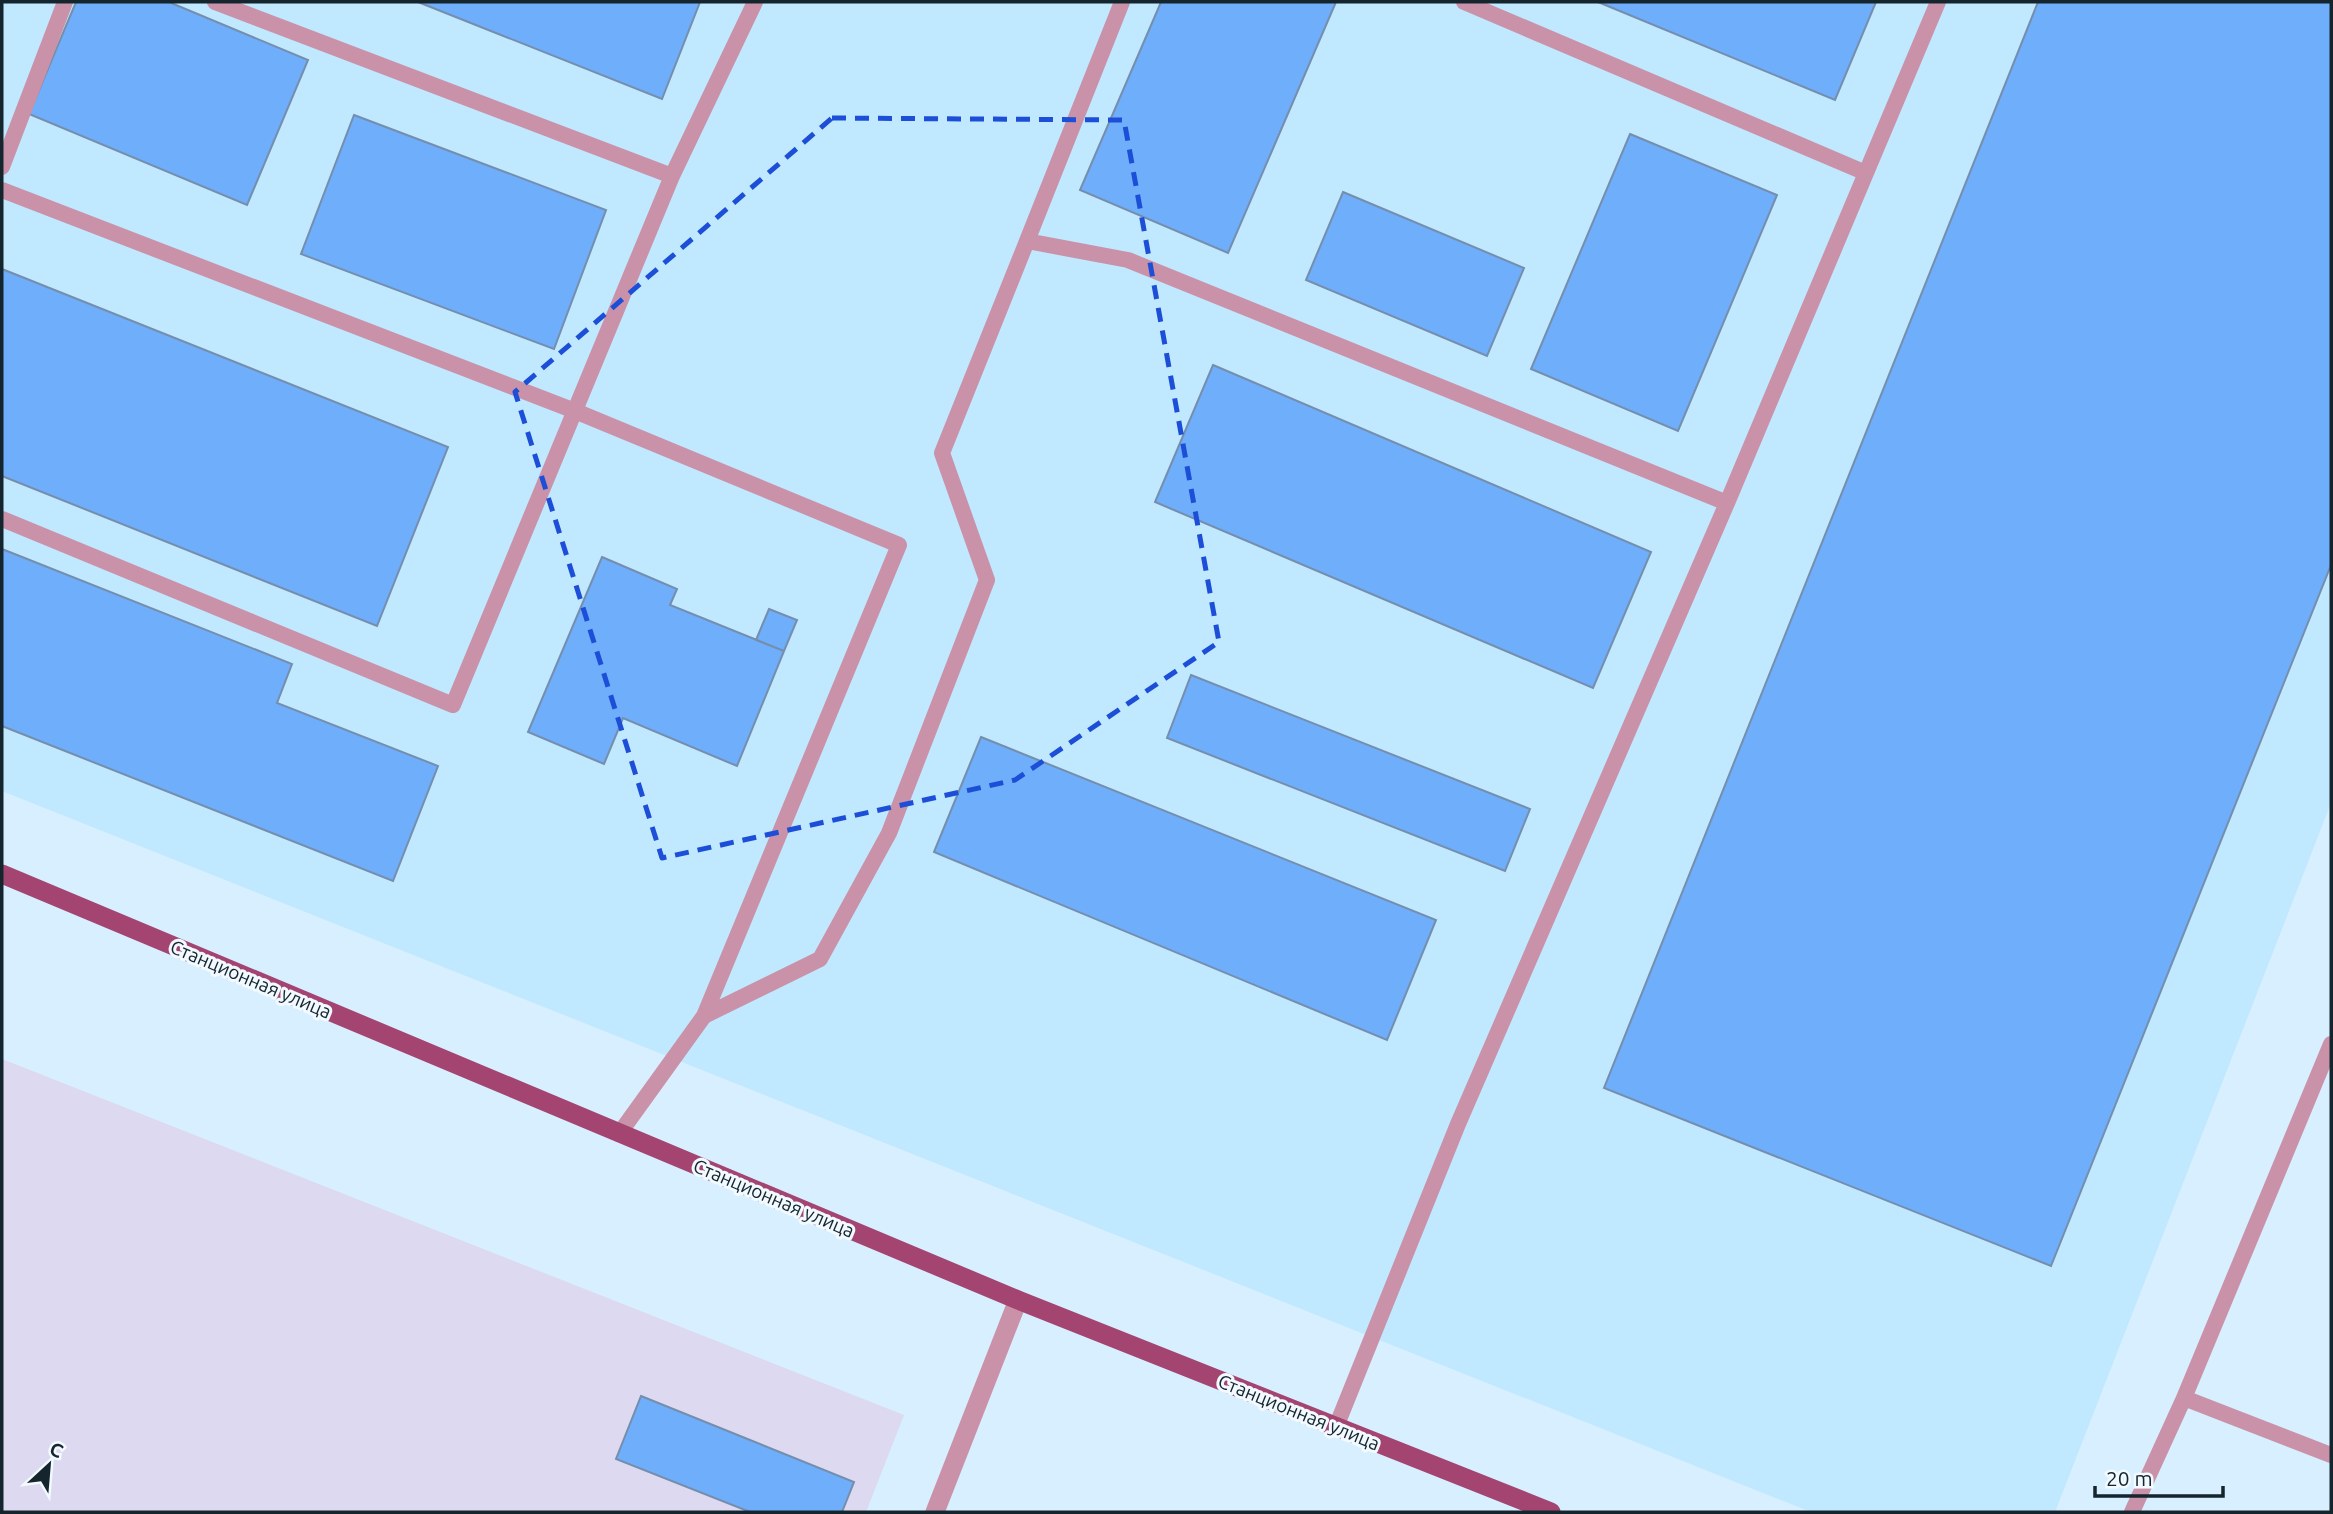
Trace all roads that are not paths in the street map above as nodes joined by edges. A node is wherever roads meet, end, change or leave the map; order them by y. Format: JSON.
{"nodes":[{"id":1,"x":65,"y":2,"type":"edge"},
{"id":2,"x":215,"y":2,"type":"edge"},
{"id":3,"x":755,"y":2,"type":"edge"},
{"id":4,"x":1122,"y":2,"type":"edge"},
{"id":5,"x":1464,"y":2,"type":"edge"},
{"id":6,"x":1938,"y":2,"type":"edge"},
{"id":7,"x":2,"y":167,"type":"edge"},
{"id":8,"x":1866,"y":173,"type":"junction"},
{"id":9,"x":672,"y":176,"type":"junction"},
{"id":10,"x":2,"y":190,"type":"edge"},
{"id":11,"x":1027,"y":241,"type":"junction"},
{"id":12,"x":575,"y":411,"type":"junction"},
{"id":13,"x":1727,"y":503,"type":"junction"},
{"id":14,"x":2,"y":519,"type":"edge"},
{"id":15,"x":2,"y":874,"type":"edge"},
{"id":16,"x":704,"y":1016,"type":"junction"},
{"id":17,"x":2331,"y":1044,"type":"edge"},
{"id":18,"x":619,"y":1133,"type":"junction"},
{"id":19,"x":1018,"y":1300,"type":"junction"},
{"id":20,"x":2185,"y":1398,"type":"junction"},
{"id":21,"x":1336,"y":1427,"type":"junction"},
{"id":22,"x":2331,"y":1455,"type":"edge"},
{"id":23,"x":935,"y":1512,"type":"edge"},
{"id":24,"x":1551,"y":1512,"type":"edge"},
{"id":25,"x":2132,"y":1512,"type":"edge"}],
"edges":[{"from":1,"to":7,"type":"lane"},
{"from":2,"to":9,"type":"lane"},
{"from":3,"to":9,"type":"lane"},
{"from":4,"to":11,"type":"lane"},
{"from":5,"to":8,"type":"lane"},
{"from":6,"to":8,"type":"lane"},
{"from":8,"to":13,"type":"lane"},
{"from":9,"to":12,"type":"lane"},
{"from":10,"to":12,"type":"lane"},
{"from":11,"to":13,"type":"lane"},
{"from":11,"to":16,"type":"lane"},
{"from":12,"to":14,"type":"lane"},
{"from":12,"to":16,"type":"lane"},
{"from":13,"to":21,"type":"lane"},
{"from":15,"to":18,"type":"main road","name":"Станционная улица"},
{"from":16,"to":18,"type":"lane"},
{"from":17,"to":20,"type":"lane"},
{"from":18,"to":19,"type":"main road","name":"Станционная улица"},
{"from":19,"to":21,"type":"main road","name":"Станционная улица"},
{"from":19,"to":23,"type":"street"},
{"from":20,"to":22,"type":"lane"},
{"from":20,"to":25,"type":"lane"},
{"from":21,"to":24,"type":"main road","name":"Станционная улица"}]}
